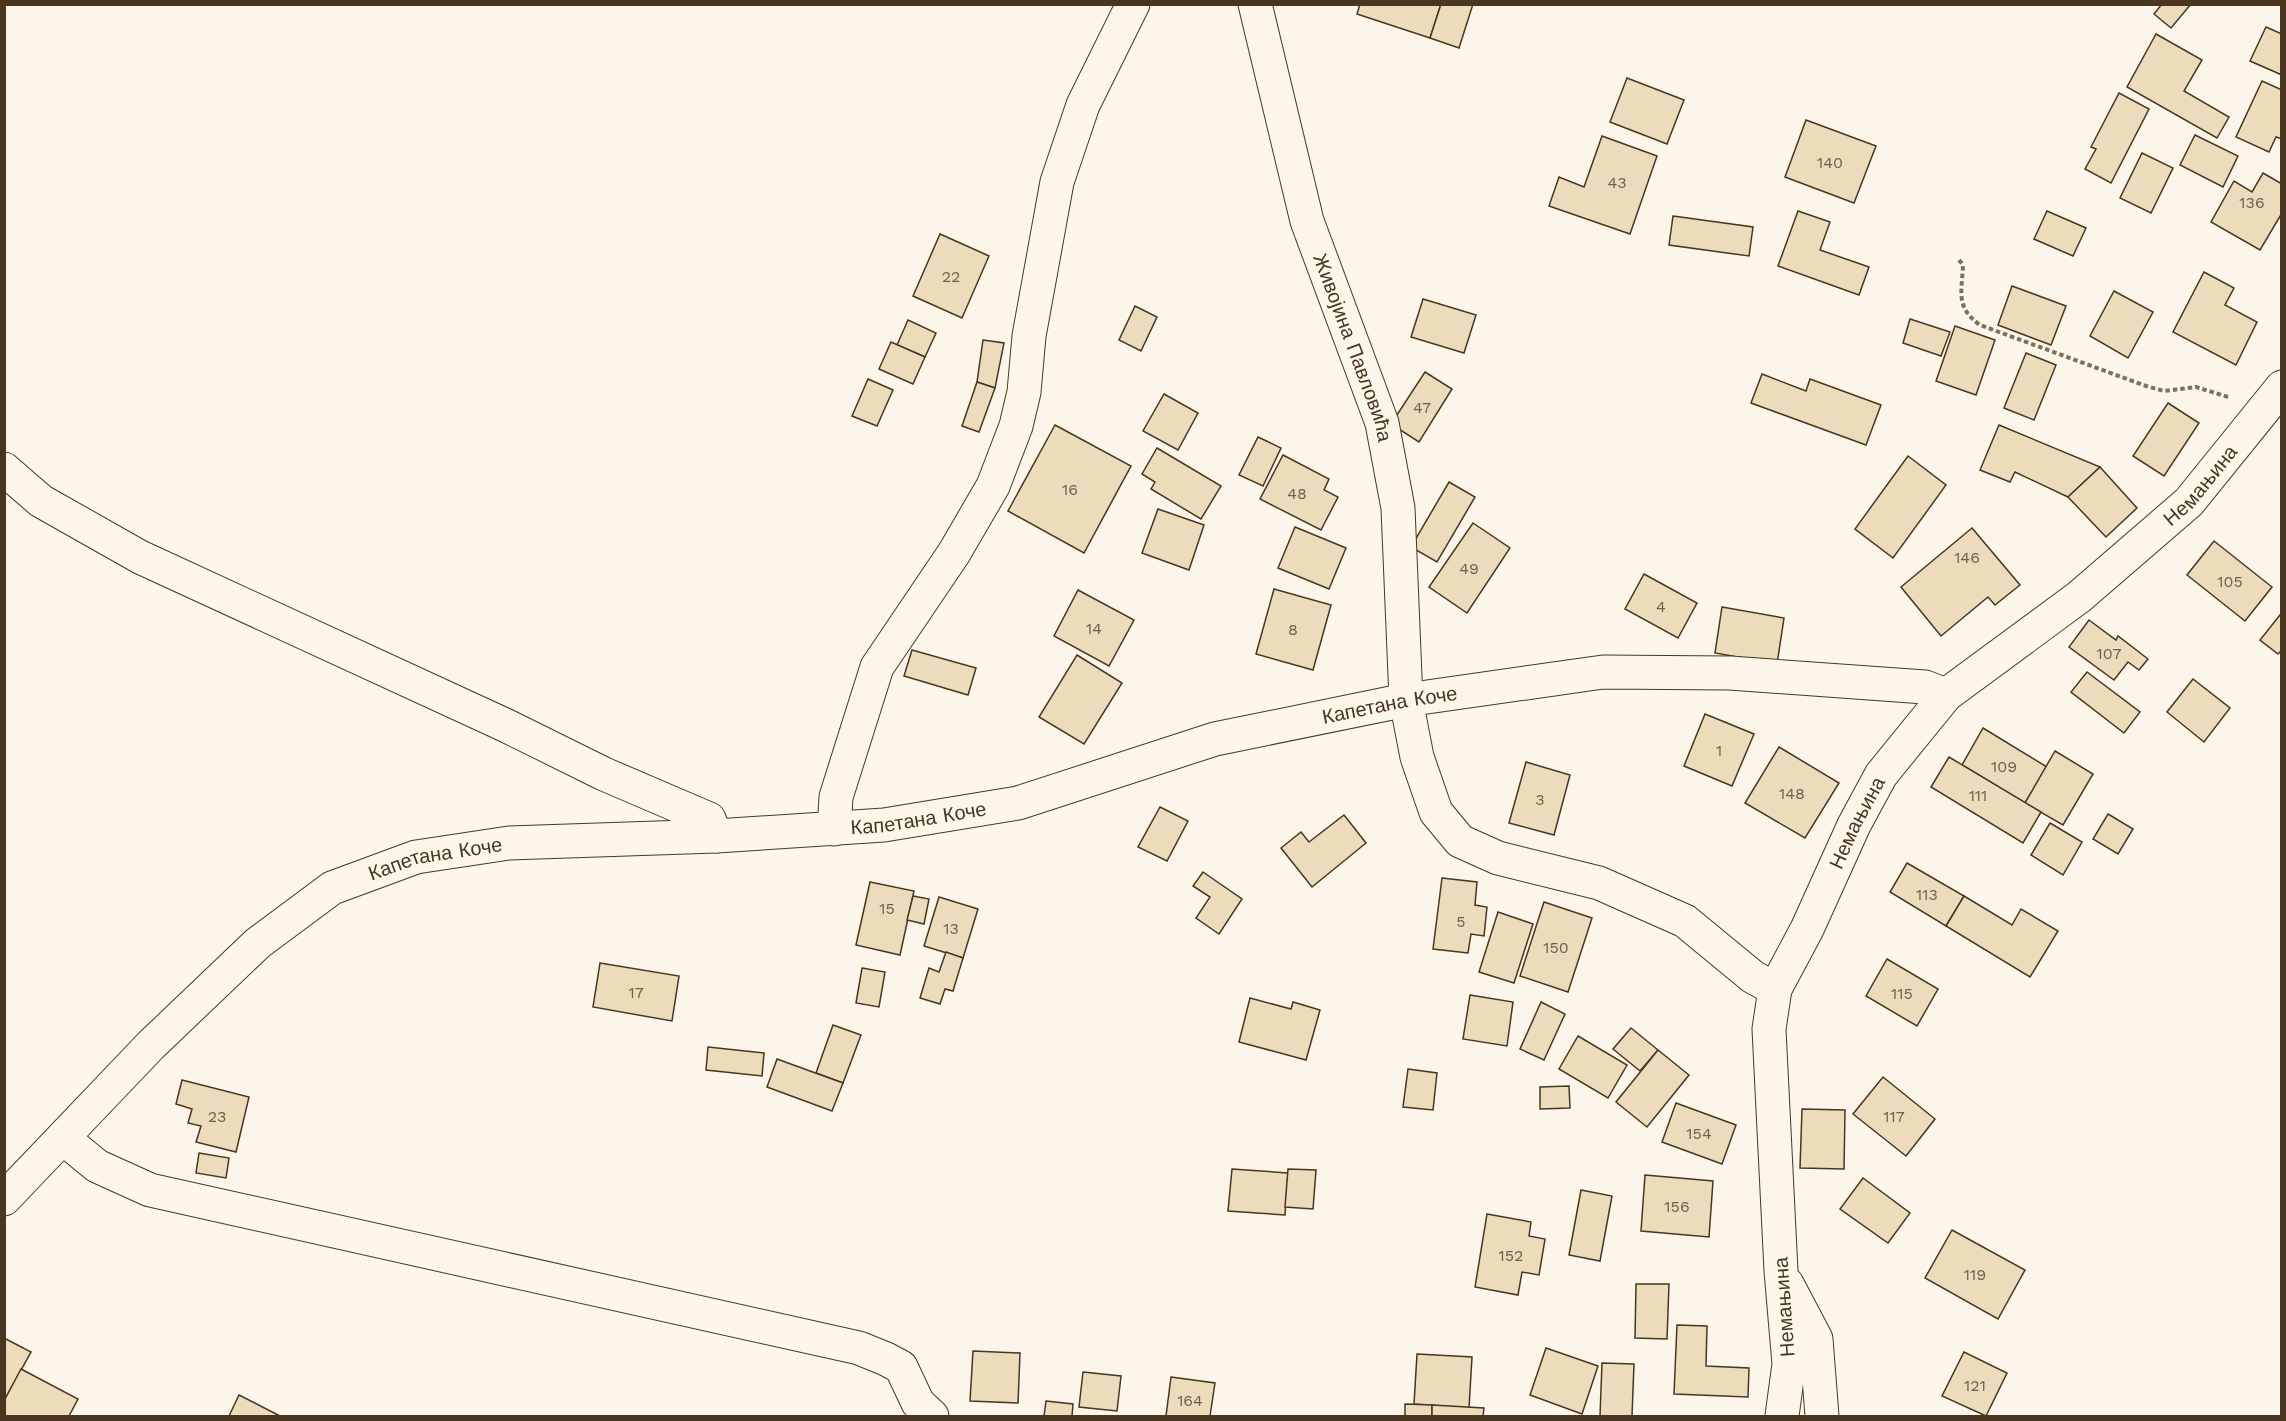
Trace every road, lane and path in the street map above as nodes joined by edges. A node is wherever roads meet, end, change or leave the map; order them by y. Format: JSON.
{"nodes":[{"id":1,"x":1133,"y":4,"type":"edge"},
{"id":2,"x":1255,"y":4,"type":"edge"},
{"id":3,"x":1959,"y":260,"type":"dead end"},
{"id":4,"x":2275,"y":406,"type":"edge"},
{"id":5,"x":4,"y":469,"type":"edge"},
{"id":6,"x":1946,"y":695,"type":"junction"},
{"id":7,"x":1406,"y":699,"type":"junction"},
{"id":8,"x":834,"y":829,"type":"junction"},
{"id":9,"x":716,"y":836,"type":"junction"},
{"id":10,"x":1775,"y":989,"type":"junction"},
{"id":11,"x":63,"y":1138,"type":"junction"},
{"id":12,"x":4,"y":1199,"type":"edge"},
{"id":13,"x":1781,"y":1271,"type":"junction"},
{"id":14,"x":932,"y":1416,"type":"edge"},
{"id":15,"x":1782,"y":1416,"type":"edge"},
{"id":16,"x":1822,"y":1416,"type":"edge"}],
"edges":[{"from":1,"to":8,"type":"street"},
{"from":2,"to":7,"type":"street","name":"Живојина Павловића"},
{"from":3,"to":4,"type":"path"},
{"from":4,"to":6,"type":"street","name":"Немањина"},
{"from":5,"to":9,"type":"street"},
{"from":6,"to":7,"type":"street","name":"Капетана Коче"},
{"from":6,"to":10,"type":"street","name":"Немањина"},
{"from":7,"to":8,"type":"street","name":"Капетана Коче"},
{"from":7,"to":10,"type":"street","name":"Живојина Павловића"},
{"from":8,"to":9,"type":"street","name":"Капетана Коче"},
{"from":9,"to":11,"type":"street","name":"Капетана Коче"},
{"from":10,"to":13,"type":"street","name":"Немањина"},
{"from":11,"to":12,"type":"street","name":"Капетана Коче"},
{"from":11,"to":14,"type":"street"},
{"from":13,"to":15,"type":"street","name":"Немањина"},
{"from":13,"to":16,"type":"street"}]}
